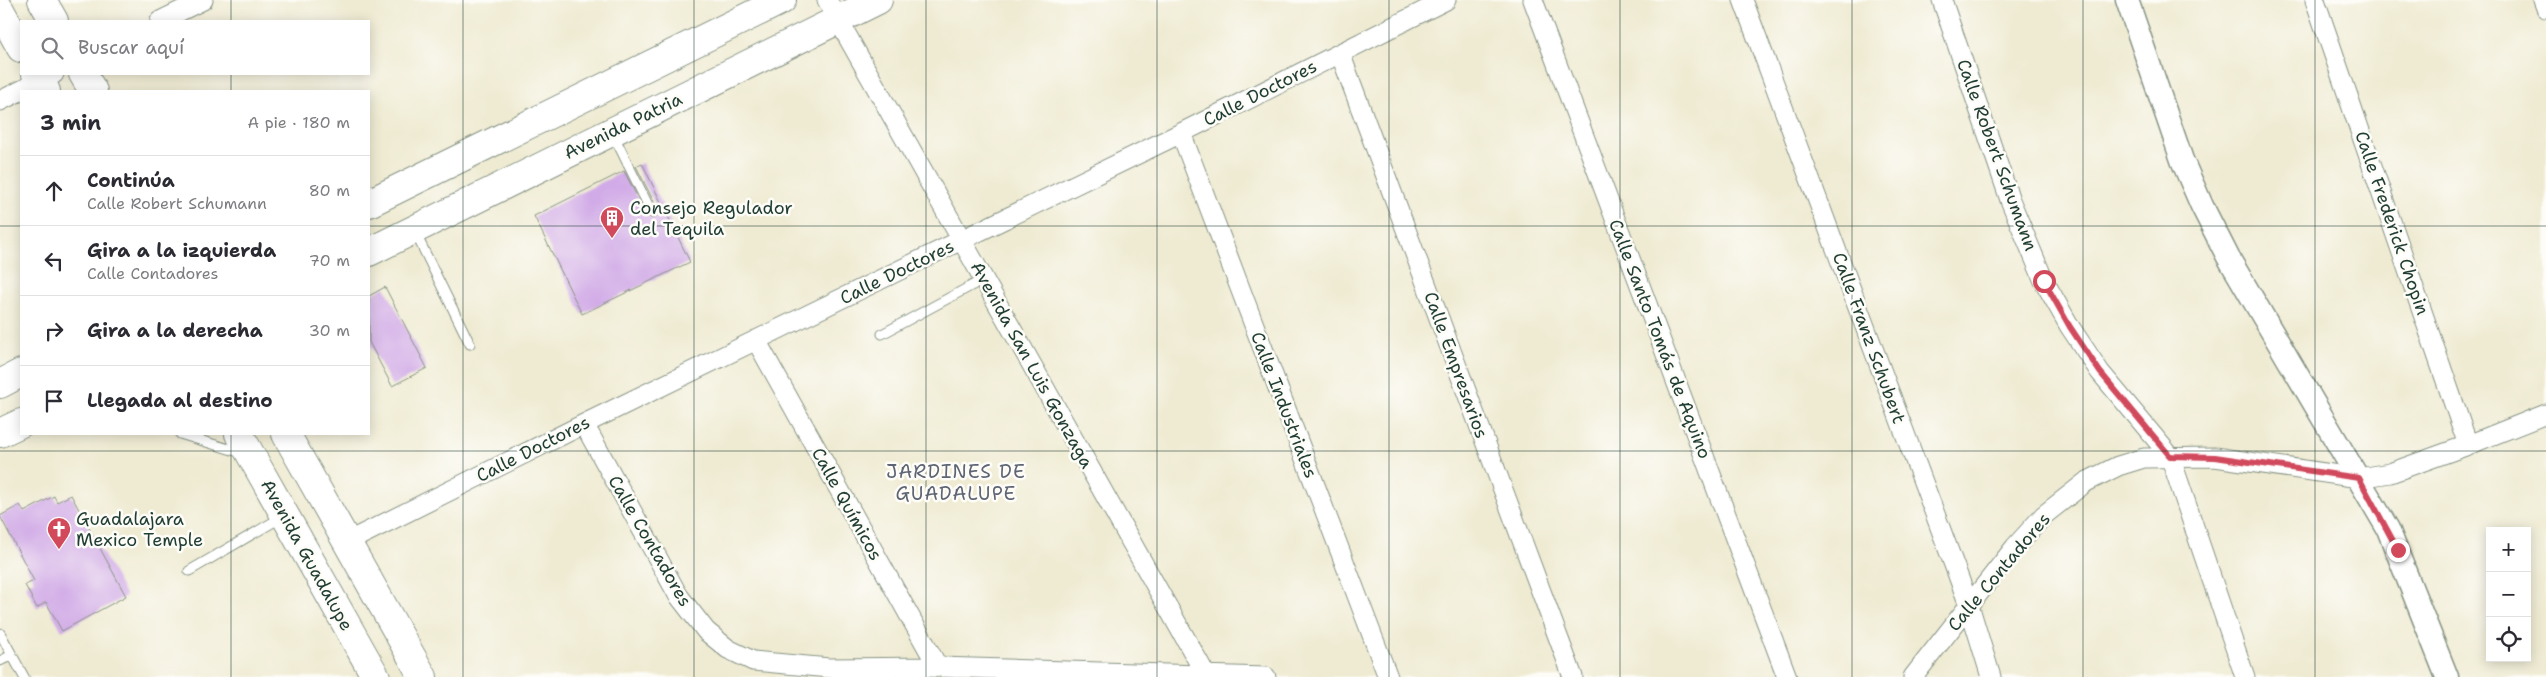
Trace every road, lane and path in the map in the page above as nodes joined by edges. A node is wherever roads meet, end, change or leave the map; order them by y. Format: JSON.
{"nodes":[{"id":1,"x":42,"y":0,"type":"edge"},
{"id":2,"x":203,"y":0,"type":"edge"},
{"id":3,"x":782,"y":0,"type":"edge"},
{"id":4,"x":878,"y":0,"type":"edge"},
{"id":5,"x":1446,"y":0,"type":"edge"},
{"id":6,"x":1533,"y":0,"type":"edge"},
{"id":7,"x":1743,"y":0,"type":"edge"},
{"id":8,"x":1942,"y":0,"type":"edge"},
{"id":9,"x":2127,"y":0,"type":"edge"},
{"id":10,"x":2315,"y":0,"type":"edge"},
{"id":11,"x":2543,"y":0,"type":"edge"},
{"id":12,"x":2546,"y":8,"type":"edge"},
{"id":13,"x":0,"y":10,"type":"edge"},
{"id":14,"x":833,"y":10,"type":"edge"},
{"id":15,"x":53,"y":20,"type":"edge"},
{"id":16,"x":162,"y":20,"type":"edge"},
{"id":17,"x":20,"y":46,"type":"edge"},
{"id":18,"x":1340,"y":53,"type":"junction"},
{"id":19,"x":84,"y":75,"type":"edge"},
{"id":20,"x":44,"y":80,"type":"edge"},
{"id":21,"x":23,"y":90,"type":"edge"},
{"id":22,"x":92,"y":90,"type":"edge"},
{"id":23,"x":20,"y":91,"type":"edge"},
{"id":24,"x":0,"y":101,"type":"edge"},
{"id":25,"x":612,"y":131,"type":"junction"},
{"id":26,"x":1181,"y":133,"type":"junction"},
{"id":27,"x":370,"y":203,"type":"edge"},
{"id":28,"x":652,"y":213,"type":"dead end"},
{"id":29,"x":414,"y":229,"type":"junction"},
{"id":30,"x":962,"y":240,"type":"junction"},
{"id":31,"x":370,"y":251,"type":"edge"},
{"id":32,"x":984,"y":279,"type":"junction"},
{"id":33,"x":882,"y":334,"type":"dead end"},
{"id":34,"x":756,"y":340,"type":"junction"},
{"id":35,"x":470,"y":344,"type":"dead end"},
{"id":36,"x":20,"y":374,"type":"edge"},
{"id":37,"x":0,"y":384,"type":"edge"},
{"id":38,"x":2546,"y":414,"type":"edge"},
{"id":39,"x":20,"y":423,"type":"edge"},
{"id":40,"x":584,"y":424,"type":"junction"},
{"id":41,"x":0,"y":433,"type":"edge"},
{"id":42,"x":186,"y":435,"type":"edge"},
{"id":43,"x":287,"y":435,"type":"edge"},
{"id":44,"x":245,"y":445,"type":"edge"},
{"id":45,"x":2468,"y":445,"type":"junction"},
{"id":46,"x":2170,"y":456,"type":"junction"},
{"id":47,"x":2359,"y":478,"type":"junction"},
{"id":48,"x":285,"y":516,"type":"junction"},
{"id":49,"x":347,"y":542,"type":"junction"},
{"id":50,"x":189,"y":572,"type":"dead end"},
{"id":51,"x":1969,"y":604,"type":"junction"},
{"id":52,"x":0,"y":633,"type":"edge"},
{"id":53,"x":12,"y":654,"type":"junction"},
{"id":54,"x":0,"y":661,"type":"edge"},
{"id":55,"x":938,"y":667,"type":"junction"},
{"id":56,"x":1207,"y":676,"type":"edge"},
{"id":57,"x":24,"y":677,"type":"edge"},
{"id":58,"x":376,"y":677,"type":"edge"},
{"id":59,"x":422,"y":677,"type":"edge"},
{"id":60,"x":1266,"y":677,"type":"edge"},
{"id":61,"x":1388,"y":677,"type":"edge"},
{"id":62,"x":1573,"y":677,"type":"edge"},
{"id":63,"x":1787,"y":677,"type":"edge"},
{"id":64,"x":1914,"y":677,"type":"edge"},
{"id":65,"x":1991,"y":677,"type":"edge"},
{"id":66,"x":2245,"y":677,"type":"edge"},
{"id":67,"x":2447,"y":677,"type":"edge"}],
"edges":[{"from":1,"to":15,"type":"main road"},
{"from":2,"to":16,"type":"street"},
{"from":3,"to":27,"type":"main road"},
{"from":4,"to":14,"type":"main road","name":"Avenida Patria"},
{"from":5,"to":18,"type":"street","name":"Calle Doctores"},
{"from":6,"to":63,"type":"street","name":"Calle Santo Tomás de Aquino"},
{"from":7,"to":51,"type":"street","name":"Calle Franz Schubert"},
{"from":8,"to":46,"type":"street","name":"Calle Robert Schumann"},
{"from":9,"to":47,"type":"street"},
{"from":10,"to":45,"type":"street","name":"Calle Frederick Chopin"},
{"from":11,"to":12,"type":"street"},
{"from":13,"to":17,"type":"main road"},
{"from":14,"to":25,"type":"main road","name":"Avenida Patria"},
{"from":14,"to":30,"type":"street","name":"Avenida San Luis Gonzaga"},
{"from":18,"to":26,"type":"street","name":"Calle Doctores"},
{"from":18,"to":62,"type":"street","name":"Calle Empresarios"},
{"from":19,"to":22,"type":"main road"},
{"from":20,"to":21,"type":"street"},
{"from":23,"to":24,"type":"street"},
{"from":25,"to":28,"type":"lane"},
{"from":25,"to":29,"type":"main road","name":"Avenida Patria"},
{"from":26,"to":30,"type":"street","name":"Calle Doctores"},
{"from":26,"to":61,"type":"street","name":"Calle Industriales"},
{"from":29,"to":31,"type":"main road","name":"Avenida Patria"},
{"from":29,"to":35,"type":"lane"},
{"from":30,"to":32,"type":"street","name":"Avenida San Luis Gonzaga"},
{"from":30,"to":34,"type":"street","name":"Calle Doctores"},
{"from":32,"to":33,"type":"lane"},
{"from":32,"to":56,"type":"street","name":"Avenida San Luis Gonzaga"},
{"from":34,"to":40,"type":"street","name":"Calle Doctores"},
{"from":34,"to":55,"type":"street","name":"Calle Químicos"},
{"from":36,"to":37,"type":"main road"},
{"from":38,"to":45,"type":"street","name":"Calle Contadores"},
{"from":39,"to":41,"type":"main road"},
{"from":40,"to":49,"type":"street","name":"Calle Doctores"},
{"from":40,"to":55,"type":"street","name":"Calle Contadores"},
{"from":42,"to":44,"type":"lane"},
{"from":43,"to":49,"type":"main road"},
{"from":44,"to":48,"type":"main road","name":"Avenida Guadalupe"},
{"from":45,"to":47,"type":"street","name":"Calle Contadores"},
{"from":46,"to":47,"type":"street","name":"Calle Contadores"},
{"from":46,"to":51,"type":"street","name":"Calle Contadores"},
{"from":46,"to":66,"type":"street","name":"Calle Robert Schumann"},
{"from":47,"to":67,"type":"street"},
{"from":48,"to":50,"type":"lane"},
{"from":48,"to":58,"type":"main road","name":"Avenida Guadalupe"},
{"from":49,"to":59,"type":"main road"},
{"from":51,"to":64,"type":"street","name":"Calle Contadores"},
{"from":51,"to":65,"type":"street","name":"Calle Franz Schubert"},
{"from":52,"to":53,"type":"lane"},
{"from":53,"to":54,"type":"lane"},
{"from":53,"to":57,"type":"lane"},
{"from":55,"to":56,"type":"street","name":"Calle Contadores"},
{"from":56,"to":60,"type":"street","name":"Calle Contadores"}]}
